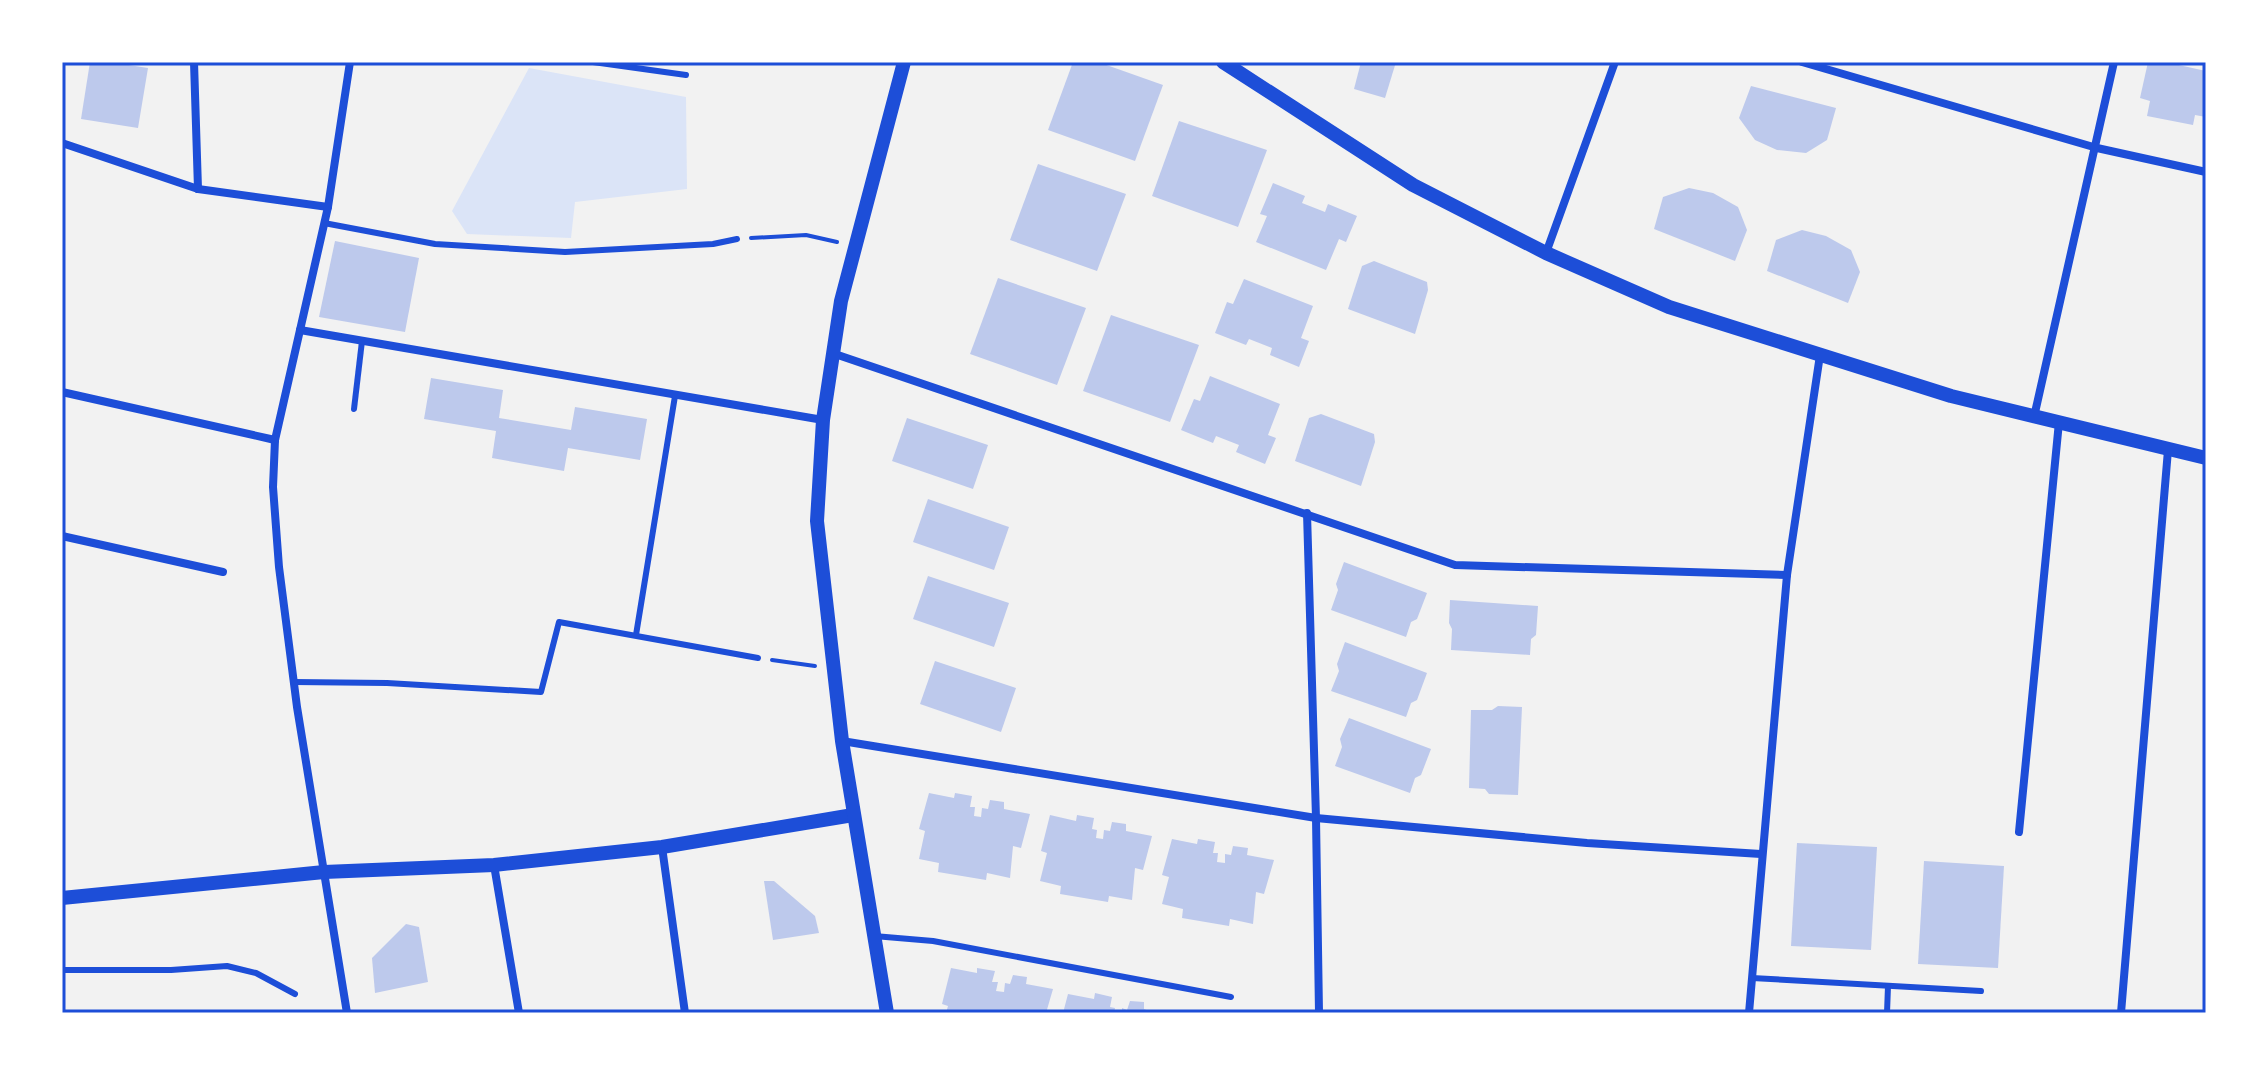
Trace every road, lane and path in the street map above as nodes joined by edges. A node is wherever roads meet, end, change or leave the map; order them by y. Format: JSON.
{"nodes":[{"id":1,"x":194,"y":62,"type":"edge"},
{"id":2,"x":350,"y":62,"type":"edge"},
{"id":3,"x":593,"y":62,"type":"edge"},
{"id":4,"x":904,"y":62,"type":"edge"},
{"id":5,"x":1223,"y":62,"type":"edge"},
{"id":6,"x":1615,"y":62,"type":"edge"},
{"id":7,"x":1802,"y":62,"type":"edge"},
{"id":8,"x":2114,"y":62,"type":"edge"},
{"id":9,"x":602,"y":63,"type":"edge"},
{"id":10,"x":686,"y":75,"type":"dead end"},
{"id":11,"x":62,"y":143,"type":"edge"},
{"id":12,"x":2097,"y":148,"type":"junction"},
{"id":13,"x":2206,"y":172,"type":"edge"},
{"id":14,"x":198,"y":189,"type":"junction"},
{"id":15,"x":328,"y":207,"type":"junction"},
{"id":16,"x":324,"y":223,"type":"junction"},
{"id":17,"x":737,"y":239,"type":"joint"},
{"id":18,"x":855,"y":246,"type":"junction"},
{"id":19,"x":1546,"y":253,"type":"junction"},
{"id":20,"x":300,"y":330,"type":"junction"},
{"id":21,"x":362,"y":341,"type":"junction"},
{"id":22,"x":832,"y":353,"type":"junction"},
{"id":23,"x":1820,"y":355,"type":"junction"},
{"id":24,"x":62,"y":392,"type":"edge"},
{"id":25,"x":675,"y":396,"type":"junction"},
{"id":26,"x":354,"y":409,"type":"dead end"},
{"id":27,"x":2034,"y":417,"type":"junction"},
{"id":28,"x":823,"y":420,"type":"junction"},
{"id":29,"x":2059,"y":422,"type":"junction"},
{"id":30,"x":275,"y":440,"type":"junction"},
{"id":31,"x":2168,"y":450,"type":"junction"},
{"id":32,"x":2206,"y":458,"type":"edge"},
{"id":33,"x":1307,"y":513,"type":"junction"},
{"id":34,"x":62,"y":536,"type":"edge"},
{"id":35,"x":223,"y":572,"type":"dead end"},
{"id":36,"x":1787,"y":575,"type":"junction"},
{"id":37,"x":636,"y":635,"type":"junction"},
{"id":38,"x":758,"y":658,"type":"joint"},
{"id":39,"x":833,"y":668,"type":"junction"},
{"id":40,"x":294,"y":682,"type":"junction"},
{"id":41,"x":842,"y":741,"type":"junction"},
{"id":42,"x":853,"y":815,"type":"junction"},
{"id":43,"x":1316,"y":818,"type":"junction"},
{"id":44,"x":2019,"y":832,"type":"dead end"},
{"id":45,"x":662,"y":847,"type":"junction"},
{"id":46,"x":1761,"y":854,"type":"junction"},
{"id":47,"x":494,"y":865,"type":"junction"},
{"id":48,"x":324,"y":872,"type":"junction"},
{"id":49,"x":62,"y":898,"type":"edge"},
{"id":50,"x":874,"y":936,"type":"junction"},
{"id":51,"x":62,"y":970,"type":"edge"},
{"id":52,"x":1752,"y":978,"type":"junction"},
{"id":53,"x":1888,"y":986,"type":"junction"},
{"id":54,"x":1981,"y":991,"type":"dead end"},
{"id":55,"x":295,"y":994,"type":"dead end"},
{"id":56,"x":1231,"y":997,"type":"dead end"},
{"id":57,"x":347,"y":1013,"type":"edge"},
{"id":58,"x":519,"y":1013,"type":"edge"},
{"id":59,"x":685,"y":1013,"type":"edge"},
{"id":60,"x":887,"y":1013,"type":"edge"},
{"id":61,"x":1319,"y":1013,"type":"edge"},
{"id":62,"x":1749,"y":1013,"type":"edge"},
{"id":63,"x":1887,"y":1013,"type":"edge"},
{"id":64,"x":2121,"y":1013,"type":"edge"}],
"edges":[{"from":1,"to":14,"type":"street"},
{"from":2,"to":15,"type":"street"},
{"from":3,"to":9,"type":"lane"},
{"from":4,"to":18,"type":"street"},
{"from":5,"to":19,"type":"street"},
{"from":6,"to":19,"type":"street"},
{"from":7,"to":12,"type":"street"},
{"from":8,"to":12,"type":"street"},
{"from":9,"to":10,"type":"lane"},
{"from":11,"to":14,"type":"street"},
{"from":12,"to":13,"type":"street"},
{"from":12,"to":27,"type":"street"},
{"from":14,"to":15,"type":"street"},
{"from":15,"to":16,"type":"street"},
{"from":16,"to":17,"type":"lane"},
{"from":16,"to":20,"type":"street"},
{"from":17,"to":18,"type":"path"},
{"from":18,"to":22,"type":"street"},
{"from":19,"to":23,"type":"street"},
{"from":20,"to":21,"type":"street"},
{"from":20,"to":30,"type":"street"},
{"from":21,"to":25,"type":"street"},
{"from":21,"to":26,"type":"lane"},
{"from":22,"to":28,"type":"street"},
{"from":22,"to":33,"type":"street"},
{"from":23,"to":27,"type":"street"},
{"from":23,"to":36,"type":"street"},
{"from":24,"to":30,"type":"street"},
{"from":25,"to":28,"type":"street"},
{"from":25,"to":37,"type":"lane"},
{"from":27,"to":29,"type":"street"},
{"from":28,"to":39,"type":"street"},
{"from":29,"to":31,"type":"street"},
{"from":29,"to":44,"type":"street"},
{"from":30,"to":40,"type":"street"},
{"from":31,"to":32,"type":"street"},
{"from":31,"to":64,"type":"street"},
{"from":33,"to":36,"type":"street"},
{"from":33,"to":43,"type":"street"},
{"from":34,"to":35,"type":"street"},
{"from":36,"to":46,"type":"street"},
{"from":37,"to":38,"type":"lane"},
{"from":37,"to":40,"type":"lane"},
{"from":38,"to":39,"type":"path"},
{"from":39,"to":41,"type":"street"},
{"from":40,"to":48,"type":"street"},
{"from":41,"to":42,"type":"street"},
{"from":41,"to":43,"type":"street"},
{"from":42,"to":45,"type":"street"},
{"from":42,"to":50,"type":"street"},
{"from":43,"to":46,"type":"street"},
{"from":43,"to":61,"type":"street"},
{"from":45,"to":47,"type":"street"},
{"from":45,"to":59,"type":"street"},
{"from":46,"to":52,"type":"street"},
{"from":47,"to":48,"type":"street"},
{"from":47,"to":58,"type":"street"},
{"from":48,"to":49,"type":"street"},
{"from":48,"to":57,"type":"street"},
{"from":50,"to":56,"type":"lane"},
{"from":50,"to":60,"type":"street"},
{"from":51,"to":55,"type":"lane"},
{"from":52,"to":53,"type":"lane"},
{"from":52,"to":62,"type":"street"},
{"from":53,"to":54,"type":"lane"},
{"from":53,"to":63,"type":"lane"}]}
